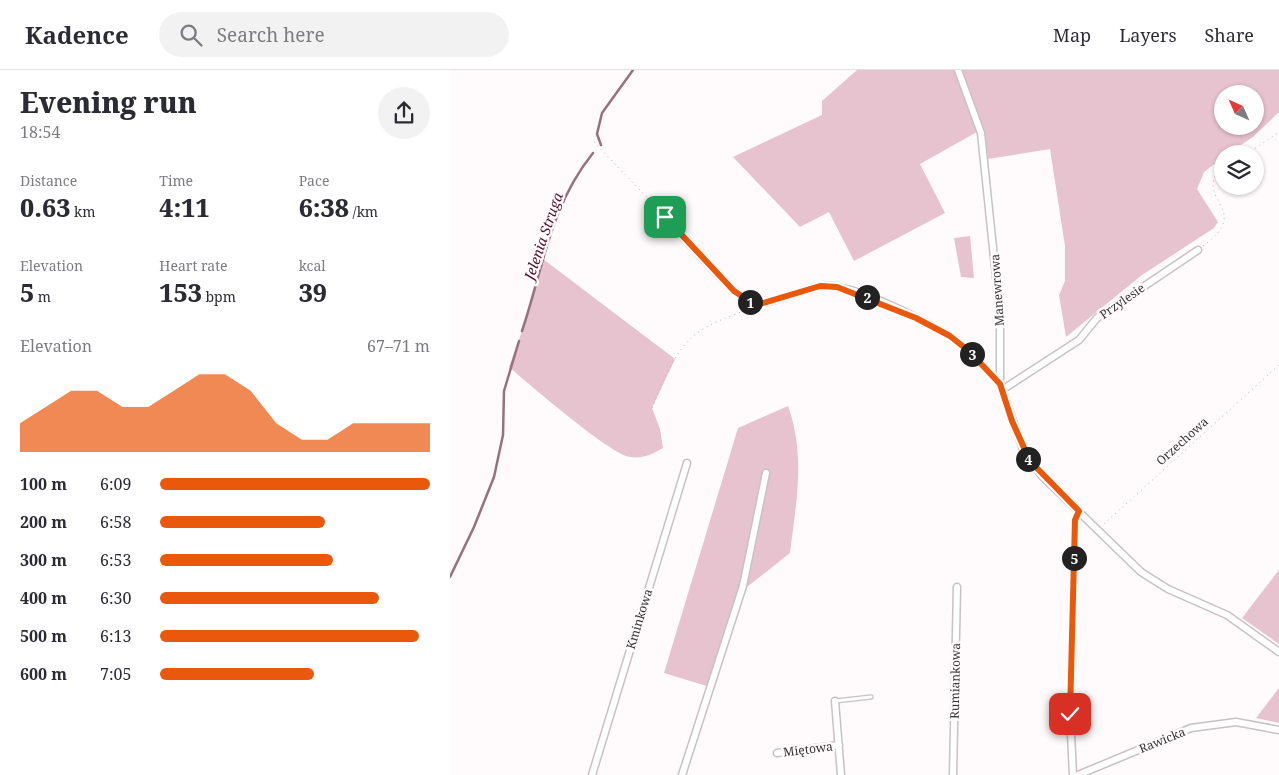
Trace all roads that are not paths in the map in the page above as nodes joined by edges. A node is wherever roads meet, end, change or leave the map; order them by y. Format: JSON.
{"nodes":[{"id":1,"x":958,"y":70,"type":"edge"},
{"id":2,"x":665,"y":217,"type":"road end"},
{"id":3,"x":1198,"y":250,"type":"road end"},
{"id":4,"x":1001,"y":387,"type":"junction"},
{"id":5,"x":687,"y":463,"type":"dead end"},
{"id":6,"x":766,"y":473,"type":"dead end"},
{"id":7,"x":1079,"y":511,"type":"junction"},
{"id":8,"x":957,"y":587,"type":"dead end"},
{"id":9,"x":1279,"y":652,"type":"edge"},
{"id":10,"x":871,"y":697,"type":"dead end"},
{"id":11,"x":835,"y":701,"type":"joint"},
{"id":12,"x":1279,"y":730,"type":"edge"},
{"id":13,"x":839,"y":745,"type":"junction"},
{"id":14,"x":777,"y":753,"type":"dead end"},
{"id":15,"x":592,"y":775,"type":"edge"},
{"id":16,"x":682,"y":775,"type":"edge"},
{"id":17,"x":841,"y":775,"type":"edge"},
{"id":18,"x":954,"y":775,"type":"edge"},
{"id":19,"x":1072,"y":775,"type":"edge"},
{"id":20,"x":1078,"y":775,"type":"edge"}],
"edges":[{"from":1,"to":4,"type":"street","name":"Manewrowa"},
{"from":2,"to":4,"type":"street"},
{"from":3,"to":4,"type":"street","name":"Przylesie"},
{"from":4,"to":7,"type":"street","name":"Manewrowa"},
{"from":5,"to":15,"type":"street","name":"Kminkowa"},
{"from":6,"to":16,"type":"street"},
{"from":7,"to":9,"type":"street","name":"Manewrowa"},
{"from":7,"to":19,"type":"street"},
{"from":8,"to":18,"type":"street","name":"Rumiankowa"},
{"from":10,"to":11,"type":"lane","name":"Miętowa"},
{"from":11,"to":13,"type":"street","name":"Miętowa"},
{"from":12,"to":20,"type":"street","name":"Rawicka"},
{"from":13,"to":14,"type":"street","name":"Miętowa"},
{"from":13,"to":17,"type":"street","name":"Miętowa"}]}
